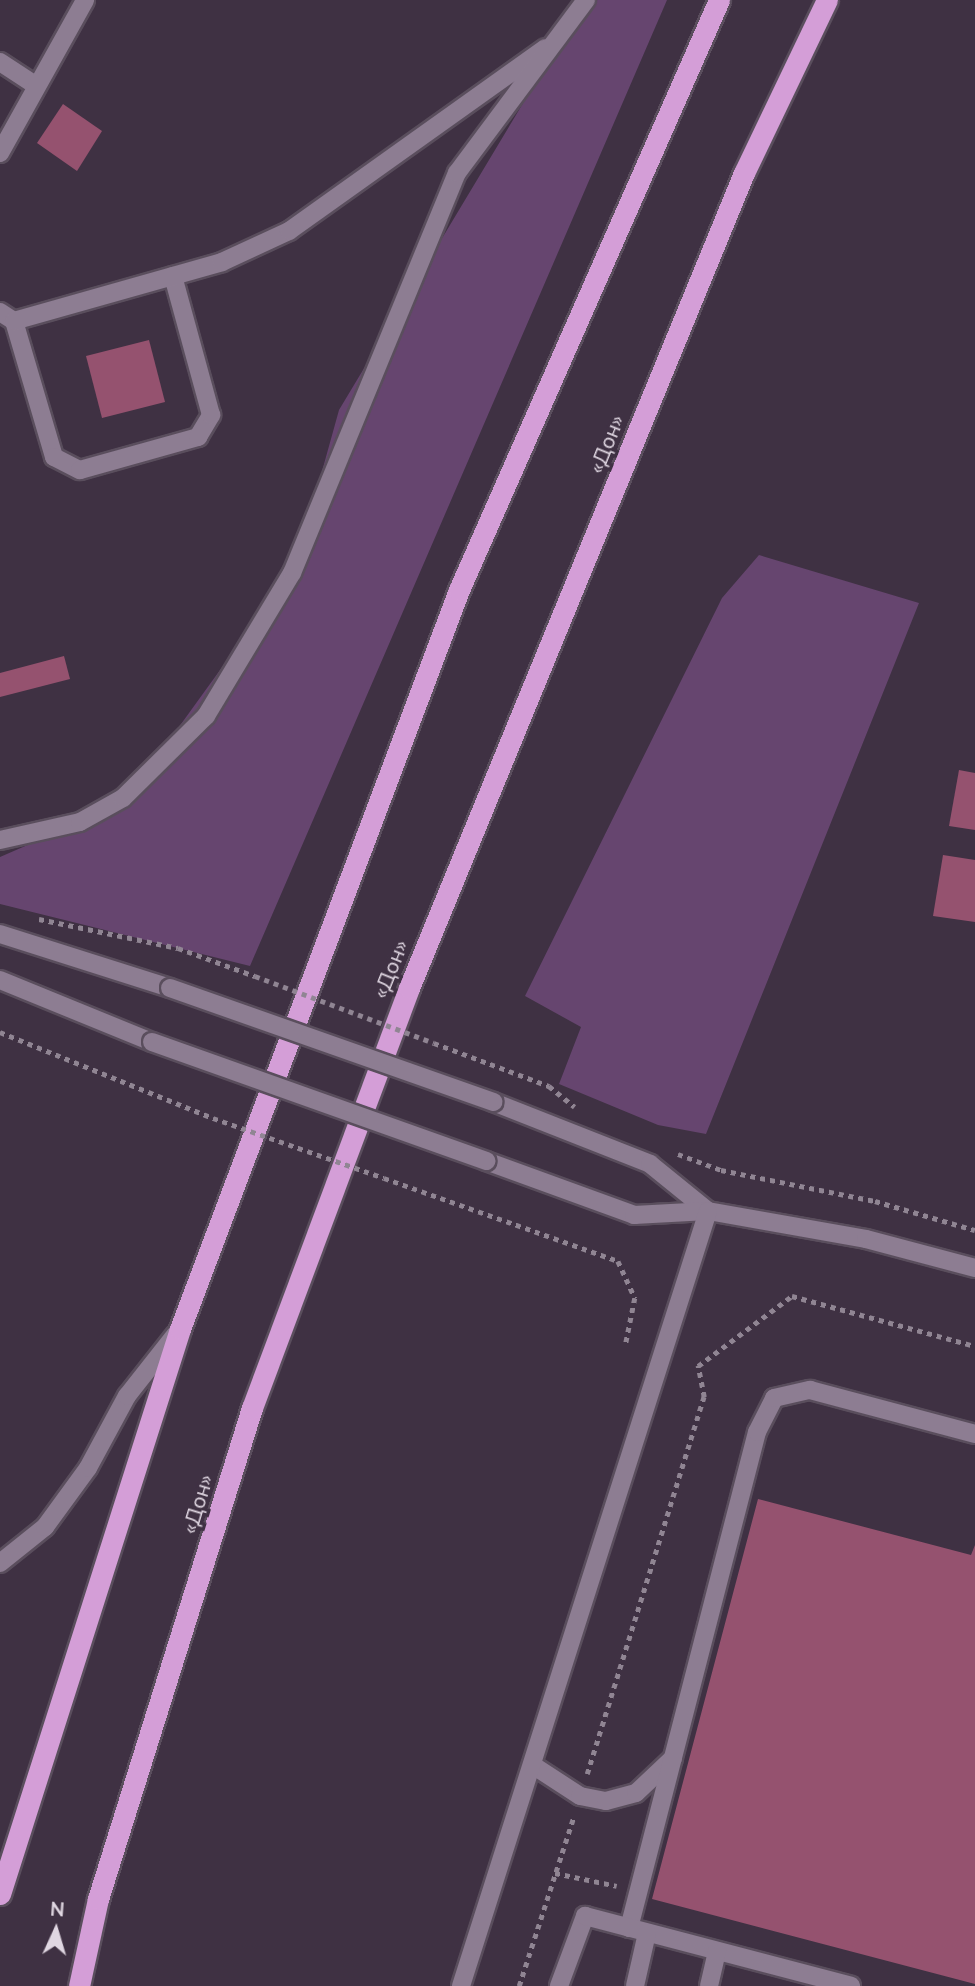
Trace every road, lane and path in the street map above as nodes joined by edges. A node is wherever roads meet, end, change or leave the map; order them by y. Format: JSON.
{"nodes":[{"id":1,"x":85,"y":0,"type":"edge"},
{"id":2,"x":586,"y":0,"type":"edge"},
{"id":3,"x":719,"y":0,"type":"edge"},
{"id":4,"x":827,"y":0,"type":"edge"},
{"id":5,"x":555,"y":42,"type":"junction"},
{"id":6,"x":0,"y":62,"type":"edge"},
{"id":7,"x":36,"y":85,"type":"junction"},
{"id":8,"x":0,"y":153,"type":"edge"},
{"id":9,"x":173,"y":276,"type":"junction"},
{"id":10,"x":7,"y":316,"type":"edge"},
{"id":11,"x":0,"y":840,"type":"edge"},
{"id":12,"x":27,"y":916,"type":"dead end"},
{"id":13,"x":0,"y":934,"type":"edge"},
{"id":14,"x":0,"y":980,"type":"edge"},
{"id":15,"x":0,"y":1032,"type":"edge"},
{"id":16,"x":580,"y":1111,"type":"dead end"},
{"id":17,"x":674,"y":1152,"type":"dead end"},
{"id":18,"x":708,"y":1211,"type":"junction"},
{"id":19,"x":975,"y":1230,"type":"edge"},
{"id":20,"x":975,"y":1268,"type":"edge"},
{"id":21,"x":180,"y":1329,"type":"junction"},
{"id":22,"x":626,"y":1343,"type":"dead end"},
{"id":23,"x":975,"y":1346,"type":"edge"},
{"id":24,"x":975,"y":1434,"type":"edge"},
{"id":25,"x":0,"y":1563,"type":"edge"},
{"id":26,"x":673,"y":1758,"type":"junction"},
{"id":27,"x":534,"y":1766,"type":"junction"},
{"id":28,"x":580,"y":1796,"type":"junction"},
{"id":29,"x":555,"y":1873,"type":"junction"},
{"id":30,"x":593,"y":1881,"type":"dead end"},
{"id":31,"x":0,"y":1894,"type":"edge"},
{"id":32,"x":629,"y":1928,"type":"junction"},
{"id":33,"x":647,"y":1933,"type":"junction"},
{"id":34,"x":717,"y":1951,"type":"junction"},
{"id":35,"x":796,"y":1979,"type":"edge"},
{"id":36,"x":79,"y":1986,"type":"edge"},
{"id":37,"x":461,"y":1986,"type":"edge"},
{"id":38,"x":519,"y":1986,"type":"edge"},
{"id":39,"x":559,"y":1986,"type":"edge"},
{"id":40,"x":635,"y":1986,"type":"edge"},
{"id":41,"x":709,"y":1986,"type":"edge"},
{"id":42,"x":851,"y":1986,"type":"edge"}],
"edges":[{"from":1,"to":7,"type":"street"},
{"from":2,"to":5,"type":"street"},
{"from":3,"to":21,"type":"highway"},
{"from":4,"to":36,"type":"highway","name":"«Дон»"},
{"from":5,"to":9,"type":"street"},
{"from":5,"to":11,"type":"street"},
{"from":6,"to":7,"type":"street"},
{"from":7,"to":8,"type":"street"},
{"from":9,"to":10,"type":"street"},
{"from":9,"to":10,"type":"street"},
{"from":12,"to":16,"type":"path","bridge":true},
{"from":13,"to":18,"type":"street","bridge":true},
{"from":14,"to":18,"type":"street","bridge":true},
{"from":15,"to":22,"type":"path","bridge":true},
{"from":17,"to":19,"type":"path"},
{"from":18,"to":20,"type":"street"},
{"from":18,"to":27,"type":"street"},
{"from":21,"to":25,"type":"street"},
{"from":21,"to":31,"type":"highway"},
{"from":23,"to":28,"type":"path"},
{"from":24,"to":26,"type":"street"},
{"from":26,"to":28,"type":"street"},
{"from":26,"to":32,"type":"street"},
{"from":27,"to":28,"type":"street"},
{"from":27,"to":37,"type":"street"},
{"from":28,"to":29,"type":"path"},
{"from":29,"to":30,"type":"path"},
{"from":29,"to":38,"type":"path"},
{"from":32,"to":33,"type":"street"},
{"from":32,"to":39,"type":"street"},
{"from":33,"to":34,"type":"street"},
{"from":33,"to":40,"type":"street"},
{"from":34,"to":35,"type":"street"},
{"from":34,"to":41,"type":"street"},
{"from":35,"to":42,"type":"street"}]}
